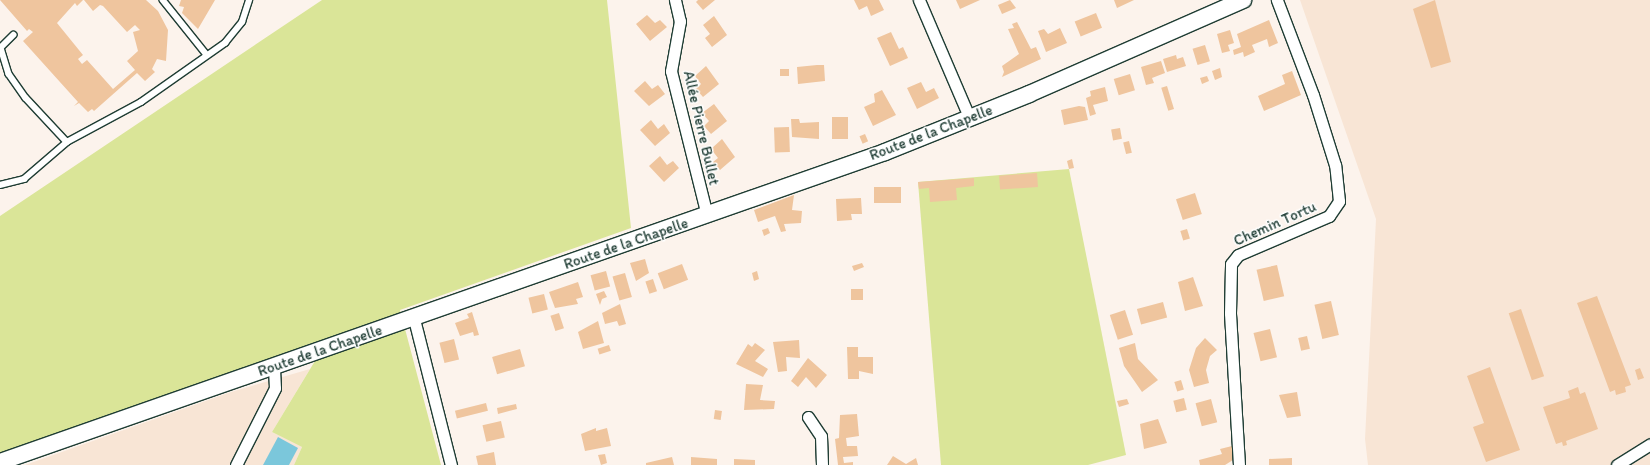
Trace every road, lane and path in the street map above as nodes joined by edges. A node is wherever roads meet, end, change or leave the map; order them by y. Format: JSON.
{"nodes":[{"id":1,"x":163,"y":0,"type":"edge"},
{"id":2,"x":249,"y":0,"type":"edge"},
{"id":3,"x":675,"y":0,"type":"edge"},
{"id":4,"x":919,"y":0,"type":"edge"},
{"id":5,"x":1243,"y":0,"type":"edge"},
{"id":6,"x":1277,"y":0,"type":"edge"},
{"id":7,"x":14,"y":35,"type":"dead end"},
{"id":8,"x":207,"y":56,"type":"junction"},
{"id":9,"x":970,"y":119,"type":"junction"},
{"id":10,"x":67,"y":142,"type":"junction"},
{"id":11,"x":0,"y":185,"type":"edge"},
{"id":12,"x":707,"y":215,"type":"junction"},
{"id":13,"x":414,"y":318,"type":"junction"},
{"id":14,"x":274,"y":367,"type":"junction"},
{"id":15,"x":808,"y":417,"type":"dead end"},
{"id":16,"x":1650,"y":444,"type":"edge"},
{"id":17,"x":0,"y":462,"type":"edge"},
{"id":18,"x":236,"y":465,"type":"edge"},
{"id":19,"x":451,"y":465,"type":"edge"},
{"id":20,"x":822,"y":465,"type":"edge"},
{"id":21,"x":1239,"y":465,"type":"edge"},
{"id":22,"x":1617,"y":465,"type":"edge"}],
"edges":[{"from":1,"to":8,"type":"lane"},
{"from":2,"to":8,"type":"lane"},
{"from":3,"to":12,"type":"street","name":"Allée Pierre Bullet"},
{"from":4,"to":9,"type":"street"},
{"from":5,"to":9,"type":"main road","name":"Route de la Chapelle"},
{"from":6,"to":21,"type":"street","name":"Chemin Tortu"},
{"from":7,"to":10,"type":"lane"},
{"from":8,"to":10,"type":"lane"},
{"from":9,"to":12,"type":"main road","name":"Route de la Chapelle"},
{"from":10,"to":11,"type":"lane"},
{"from":12,"to":13,"type":"main road","name":"Route de la Chapelle"},
{"from":13,"to":14,"type":"main road","name":"Route de la Chapelle"},
{"from":13,"to":19,"type":"street"},
{"from":14,"to":17,"type":"main road","name":"Route de la Chapelle"},
{"from":14,"to":18,"type":"street"},
{"from":15,"to":20,"type":"street"},
{"from":16,"to":22,"type":"street"}]}
